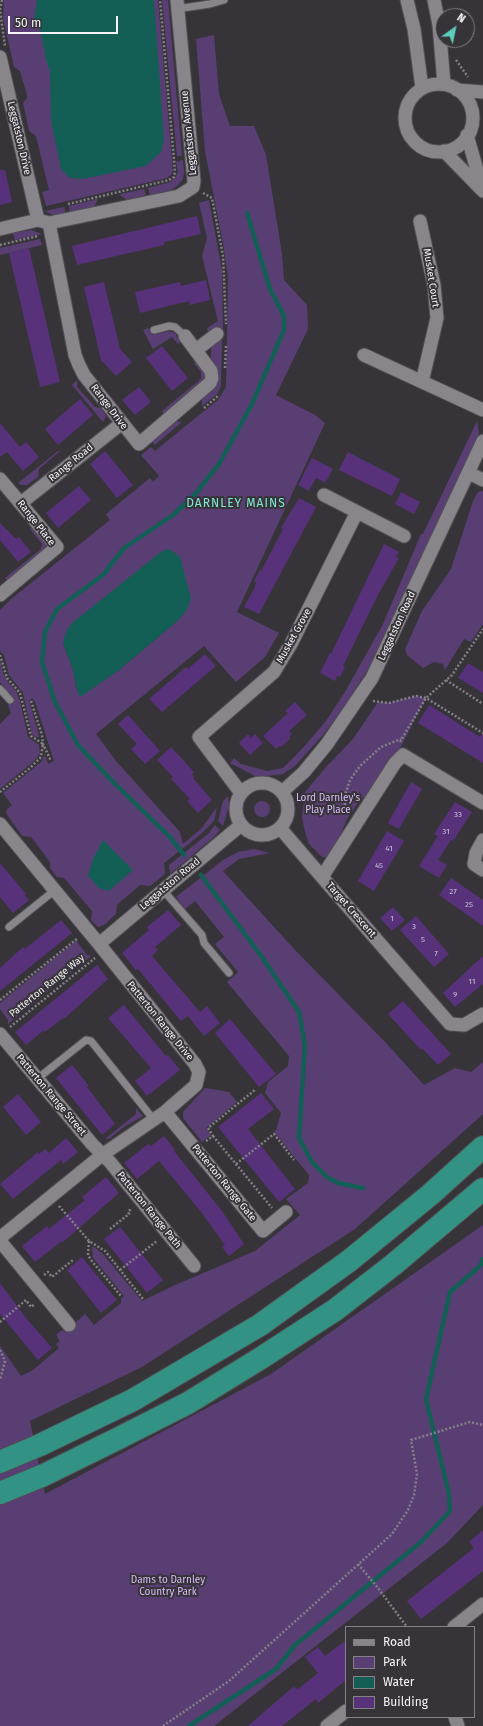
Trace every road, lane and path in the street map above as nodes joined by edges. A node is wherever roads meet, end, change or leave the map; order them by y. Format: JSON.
{"nodes":[{"id":1,"x":2,"y":0,"type":"edge"},
{"id":2,"x":160,"y":0,"type":"edge"},
{"id":3,"x":224,"y":0,"type":"edge"},
{"id":4,"x":407,"y":0,"type":"edge"},
{"id":5,"x":434,"y":0,"type":"edge"},
{"id":6,"x":177,"y":5,"type":"edge"},
{"id":7,"x":455,"y":54,"type":"dead end"},
{"id":8,"x":0,"y":56,"type":"edge"},
{"id":9,"x":471,"y":79,"type":"dead end"},
{"id":10,"x":444,"y":84,"type":"junction"},
{"id":11,"x":422,"y":88,"type":"junction"},
{"id":12,"x":457,"y":90,"type":"junction"},
{"id":13,"x":483,"y":92,"type":"edge"},
{"id":14,"x":483,"y":118,"type":"edge"},
{"id":15,"x":469,"y":132,"type":"junction"},
{"id":16,"x":444,"y":151,"type":"junction"},
{"id":17,"x":483,"y":191,"type":"edge"},
{"id":18,"x":65,"y":204,"type":"dead end"},
{"id":19,"x":420,"y":221,"type":"dead end"},
{"id":20,"x":46,"y":226,"type":"junction"},
{"id":21,"x":0,"y":229,"type":"edge"},
{"id":22,"x":0,"y":245,"type":"edge"},
{"id":23,"x":154,"y":330,"type":"dead end"},
{"id":24,"x":217,"y":334,"type":"dead end"},
{"id":25,"x":185,"y":336,"type":"joint"},
{"id":26,"x":196,"y":350,"type":"junction"},
{"id":27,"x":364,"y":355,"type":"dead end"},
{"id":28,"x":422,"y":382,"type":"junction"},
{"id":29,"x":483,"y":410,"type":"edge"},
{"id":30,"x":122,"y":423,"type":"junction"},
{"id":31,"x":483,"y":441,"type":"edge"},
{"id":32,"x":469,"y":473,"type":"junction"},
{"id":33,"x":0,"y":479,"type":"edge"},
{"id":34,"x":483,"y":480,"type":"edge"},
{"id":35,"x":324,"y":495,"type":"dead end"},
{"id":36,"x":21,"y":503,"type":"junction"},
{"id":37,"x":357,"y":512,"type":"junction"},
{"id":38,"x":404,"y":536,"type":"dead end"},
{"id":39,"x":0,"y":595,"type":"edge"},
{"id":40,"x":483,"y":629,"type":"edge"},
{"id":41,"x":0,"y":655,"type":"edge"},
{"id":42,"x":446,"y":680,"type":"junction"},
{"id":43,"x":0,"y":688,"type":"edge"},
{"id":44,"x":360,"y":695,"type":"junction"},
{"id":45,"x":426,"y":698,"type":"junction"},
{"id":46,"x":10,"y":700,"type":"dead end"},
{"id":47,"x":31,"y":701,"type":"dead end"},
{"id":48,"x":483,"y":704,"type":"edge"},
{"id":49,"x":483,"y":733,"type":"edge"},
{"id":50,"x":402,"y":739,"type":"junction"},
{"id":51,"x":43,"y":744,"type":"junction"},
{"id":52,"x":403,"y":755,"type":"junction"},
{"id":53,"x":51,"y":760,"type":"dead end"},
{"id":54,"x":0,"y":792,"type":"edge"},
{"id":55,"x":282,"y":792,"type":"junction"},
{"id":56,"x":241,"y":793,"type":"junction"},
{"id":57,"x":483,"y":803,"type":"edge"},
{"id":58,"x":0,"y":824,"type":"edge"},
{"id":59,"x":356,"y":824,"type":"junction"},
{"id":60,"x":241,"y":825,"type":"junction"},
{"id":61,"x":280,"y":828,"type":"junction"},
{"id":62,"x":483,"y":840,"type":"edge"},
{"id":63,"x":483,"y":870,"type":"edge"},
{"id":64,"x":322,"y":877,"type":"junction"},
{"id":65,"x":55,"y":890,"type":"junction"},
{"id":66,"x":163,"y":890,"type":"junction"},
{"id":67,"x":9,"y":928,"type":"dead end"},
{"id":68,"x":87,"y":930,"type":"junction"},
{"id":69,"x":102,"y":947,"type":"junction"},
{"id":70,"x":229,"y":973,"type":"dead end"},
{"id":71,"x":0,"y":1000,"type":"edge"},
{"id":72,"x":483,"y":1014,"type":"edge"},
{"id":73,"x":0,"y":1035,"type":"edge"},
{"id":74,"x":37,"y":1079,"type":"junction"},
{"id":75,"x":256,"y":1090,"type":"dead end"},
{"id":76,"x":165,"y":1112,"type":"junction"},
{"id":77,"x":154,"y":1120,"type":"junction"},
{"id":78,"x":213,"y":1136,"type":"junction"},
{"id":79,"x":483,"y":1147,"type":"edge"},
{"id":80,"x":196,"y":1149,"type":"junction"},
{"id":81,"x":102,"y":1155,"type":"junction"},
{"id":82,"x":294,"y":1160,"type":"dead end"},
{"id":83,"x":236,"y":1164,"type":"junction"},
{"id":84,"x":483,"y":1189,"type":"edge"},
{"id":85,"x":51,"y":1196,"type":"junction"},
{"id":86,"x":141,"y":1201,"type":"junction"},
{"id":87,"x":283,"y":1214,"type":"joint"},
{"id":88,"x":110,"y":1230,"type":"dead end"},
{"id":89,"x":167,"y":1232,"type":"junction"},
{"id":90,"x":0,"y":1240,"type":"edge"},
{"id":91,"x":89,"y":1242,"type":"junction"},
{"id":92,"x":73,"y":1260,"type":"dead end"},
{"id":93,"x":194,"y":1266,"type":"dead end"},
{"id":94,"x":120,"y":1270,"type":"junction"},
{"id":95,"x":34,"y":1283,"type":"junction"},
{"id":96,"x":45,"y":1296,"type":"junction"},
{"id":97,"x":122,"y":1296,"type":"dead end"},
{"id":98,"x":143,"y":1299,"type":"dead end"},
{"id":99,"x":0,"y":1322,"type":"edge"},
{"id":100,"x":69,"y":1325,"type":"dead end"},
{"id":101,"x":0,"y":1350,"type":"edge"},
{"id":102,"x":0,"y":1380,"type":"edge"},
{"id":103,"x":483,"y":1425,"type":"edge"},
{"id":104,"x":0,"y":1462,"type":"edge"},
{"id":105,"x":0,"y":1493,"type":"edge"},
{"id":106,"x":358,"y":1564,"type":"junction"},
{"id":107,"x":483,"y":1604,"type":"edge"},
{"id":108,"x":406,"y":1626,"type":"edge"},
{"id":109,"x":455,"y":1626,"type":"edge"},
{"id":110,"x":345,"y":1712,"type":"edge"},
{"id":111,"x":163,"y":1726,"type":"edge"},
{"id":112,"x":327,"y":1726,"type":"edge"}],
"edges":[{"from":1,"to":8,"type":"path"},
{"from":2,"to":18,"type":"path"},
{"from":3,"to":6,"type":"lane"},
{"from":4,"to":11,"type":"street"},
{"from":5,"to":10,"type":"street"},
{"from":6,"to":20,"type":"street","name":"Leggatston Avenue"},
{"from":7,"to":9,"type":"path"},
{"from":8,"to":20,"type":"street","name":"Leggatston Drive"},
{"from":10,"to":11,"type":"street"},
{"from":10,"to":12,"type":"street"},
{"from":11,"to":16,"type":"street"},
{"from":12,"to":13,"type":"street"},
{"from":12,"to":15,"type":"street"},
{"from":14,"to":15,"type":"street"},
{"from":15,"to":16,"type":"street"},
{"from":15,"to":17,"type":"street"},
{"from":16,"to":17,"type":"street"},
{"from":19,"to":28,"type":"street","name":"Musket Court"},
{"from":20,"to":21,"type":"street","name":"Leggatston Avenue"},
{"from":20,"to":22,"type":"path"},
{"from":20,"to":30,"type":"street","name":"Range Drive"},
{"from":23,"to":25,"type":"lane"},
{"from":24,"to":26,"type":"street"},
{"from":25,"to":26,"type":"street","name":"Range Drive"},
{"from":26,"to":30,"type":"street","name":"Range Drive"},
{"from":27,"to":28,"type":"street"},
{"from":28,"to":29,"type":"street"},
{"from":30,"to":36,"type":"street","name":"Range Road"},
{"from":31,"to":32,"type":"street","name":"Leggatston Road"},
{"from":32,"to":34,"type":"street"},
{"from":32,"to":44,"type":"street","name":"Leggatston Road"},
{"from":33,"to":36,"type":"street","name":"Range Place"},
{"from":35,"to":37,"type":"street"},
{"from":36,"to":39,"type":"street","name":"Range Place"},
{"from":37,"to":38,"type":"street"},
{"from":37,"to":56,"type":"street","name":"Musket Grove"},
{"from":40,"to":42,"type":"path"},
{"from":41,"to":51,"type":"path"},
{"from":42,"to":45,"type":"path"},
{"from":42,"to":48,"type":"path"},
{"from":43,"to":46,"type":"lane"},
{"from":44,"to":45,"type":"path"},
{"from":44,"to":55,"type":"street","name":"Leggatston Road"},
{"from":45,"to":49,"type":"path"},
{"from":45,"to":50,"type":"path"},
{"from":47,"to":51,"type":"path"},
{"from":50,"to":52,"type":"path"},
{"from":50,"to":59,"type":"path"},
{"from":51,"to":53,"type":"path"},
{"from":51,"to":54,"type":"path"},
{"from":52,"to":57,"type":"street"},
{"from":52,"to":59,"type":"street","name":"Target Crescent"},
{"from":55,"to":56,"type":"street"},
{"from":55,"to":61,"type":"street"},
{"from":56,"to":60,"type":"street"},
{"from":58,"to":65,"type":"street","name":"Patterton Range Drive"},
{"from":59,"to":64,"type":"street","name":"Target Crescent"},
{"from":60,"to":61,"type":"street"},
{"from":60,"to":66,"type":"street","name":"Leggatston Road"},
{"from":61,"to":64,"type":"street"},
{"from":62,"to":63,"type":"street"},
{"from":64,"to":72,"type":"street","name":"Target Crescent"},
{"from":65,"to":67,"type":"lane"},
{"from":65,"to":68,"type":"street","name":"Patterton Range Drive"},
{"from":66,"to":69,"type":"street","name":"Leggatston Road"},
{"from":66,"to":70,"type":"lane"},
{"from":68,"to":69,"type":"street","name":"Patterton Range Drive"},
{"from":68,"to":71,"type":"path","name":"Patterton Range Way"},
{"from":69,"to":73,"type":"path","name":"Patterton Range Way"},
{"from":69,"to":76,"type":"street","name":"Patterton Range Drive"},
{"from":73,"to":74,"type":"street","name":"Patterton Range Street"},
{"from":74,"to":77,"type":"lane"},
{"from":74,"to":81,"type":"street","name":"Patterton Range Street"},
{"from":75,"to":78,"type":"path"},
{"from":76,"to":77,"type":"street","name":"Patterton Range Drive"},
{"from":76,"to":80,"type":"street","name":"Patterton Range Gate"},
{"from":77,"to":81,"type":"street","name":"Patterton Range Drive"},
{"from":78,"to":80,"type":"path"},
{"from":78,"to":83,"type":"path"},
{"from":79,"to":104,"type":"highway"},
{"from":80,"to":87,"type":"street","name":"Patterton Range Gate"},
{"from":81,"to":85,"type":"street","name":"Patterton Range Drive"},
{"from":81,"to":86,"type":"street","name":"Patterton Range Path"},
{"from":82,"to":83,"type":"path"},
{"from":83,"to":87,"type":"path"},
{"from":84,"to":105,"type":"highway"},
{"from":85,"to":90,"type":"street","name":"Patterton Range Drive"},
{"from":85,"to":91,"type":"path"},
{"from":86,"to":88,"type":"path"},
{"from":86,"to":89,"type":"street","name":"Patterton Range Path"},
{"from":89,"to":93,"type":"street","name":"Patterton Range Path"},
{"from":89,"to":94,"type":"path"},
{"from":90,"to":95,"type":"street","name":"Patterton Range Drive"},
{"from":91,"to":94,"type":"path"},
{"from":91,"to":97,"type":"path"},
{"from":92,"to":95,"type":"path"},
{"from":94,"to":98,"type":"path"},
{"from":95,"to":96,"type":"street","name":"Patterton Range Drive"},
{"from":96,"to":99,"type":"path"},
{"from":96,"to":100,"type":"street","name":"Patterton Range Drive"},
{"from":101,"to":102,"type":"path"},
{"from":103,"to":106,"type":"path"},
{"from":106,"to":108,"type":"path"},
{"from":106,"to":111,"type":"path"},
{"from":107,"to":109,"type":"street"},
{"from":110,"to":112,"type":"street"}]}
